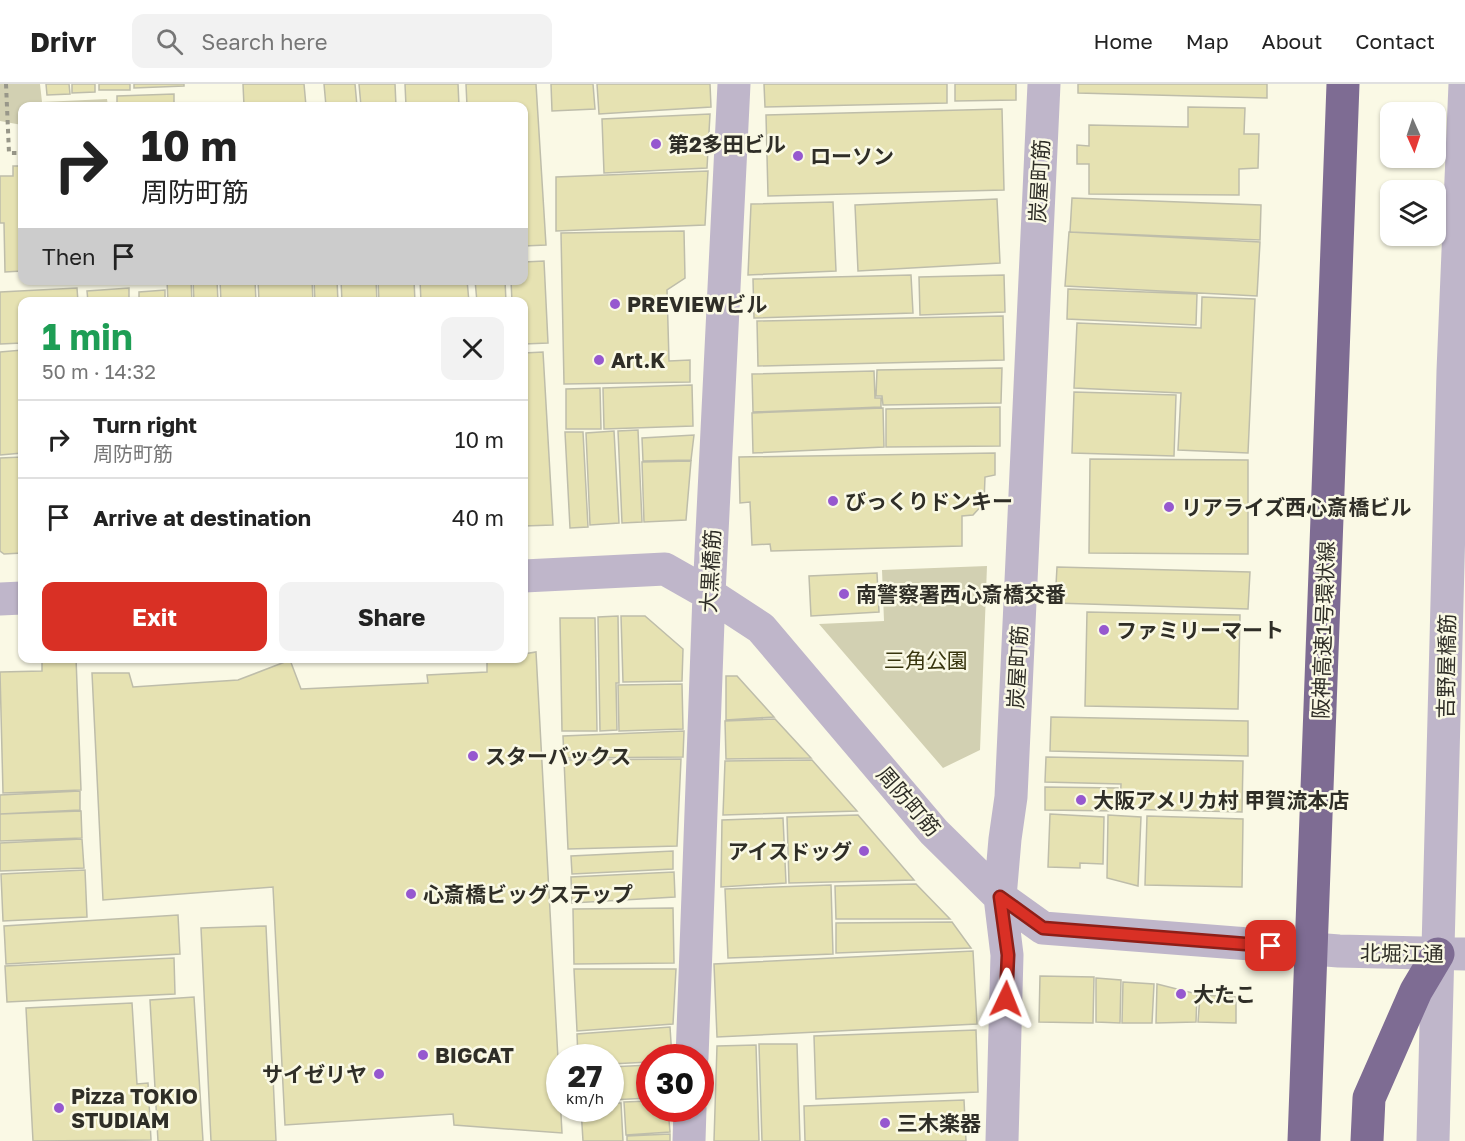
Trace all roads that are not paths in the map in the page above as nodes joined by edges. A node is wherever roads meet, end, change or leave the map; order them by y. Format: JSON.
{"nodes":[{"id":1,"x":734,"y":84,"type":"edge"},
{"id":2,"x":1044,"y":84,"type":"edge"},
{"id":3,"x":1343,"y":84,"type":"edge"},
{"id":4,"x":1465,"y":84,"type":"edge"},
{"id":5,"x":1459,"y":371,"type":"edge"},
{"id":6,"x":528,"y":576,"type":"edge"},
{"id":7,"x":709,"y":594,"type":"junction"},
{"id":8,"x":18,"y":598,"type":"edge"},
{"id":9,"x":0,"y":599,"type":"edge"},
{"id":10,"x":1000,"y":897,"type":"junction"},
{"id":11,"x":1339,"y":951,"type":"joint"},
{"id":12,"x":1452,"y":954,"type":"edge"},
{"id":13,"x":693,"y":1044,"type":"edge"},
{"id":14,"x":690,"y":1122,"type":"edge"},
{"id":15,"x":689,"y":1141,"type":"edge"},
{"id":16,"x":1002,"y":1141,"type":"edge"},
{"id":17,"x":1304,"y":1141,"type":"edge"},
{"id":18,"x":1367,"y":1141,"type":"edge"},
{"id":19,"x":1432,"y":1141,"type":"edge"}],
"edges":[{"from":1,"to":7,"type":"street","name":"大黒橋筋"},
{"from":2,"to":10,"type":"street","name":"炭屋町筋"},
{"from":3,"to":17,"type":"highway","name":"阪神高速1号環状線","bridge":true},
{"from":4,"to":5,"type":"street","name":"吉野屋橋筋"},
{"from":5,"to":12,"type":"street","name":"吉野屋橋筋"},
{"from":6,"to":7,"type":"street","name":"周防町筋"},
{"from":7,"to":10,"type":"street","name":"周防町筋"},
{"from":7,"to":13,"type":"street","name":"大黒橋筋"},
{"from":8,"to":9,"type":"street"},
{"from":10,"to":11,"type":"street","name":"周防町筋"},
{"from":10,"to":16,"type":"street","name":"炭屋町筋"},
{"from":11,"to":12,"type":"street","name":"北堀江通"},
{"from":12,"to":18,"type":"highway"},
{"from":12,"to":19,"type":"street","name":"吉野屋橋筋"},
{"from":14,"to":15,"type":"street"}]}
